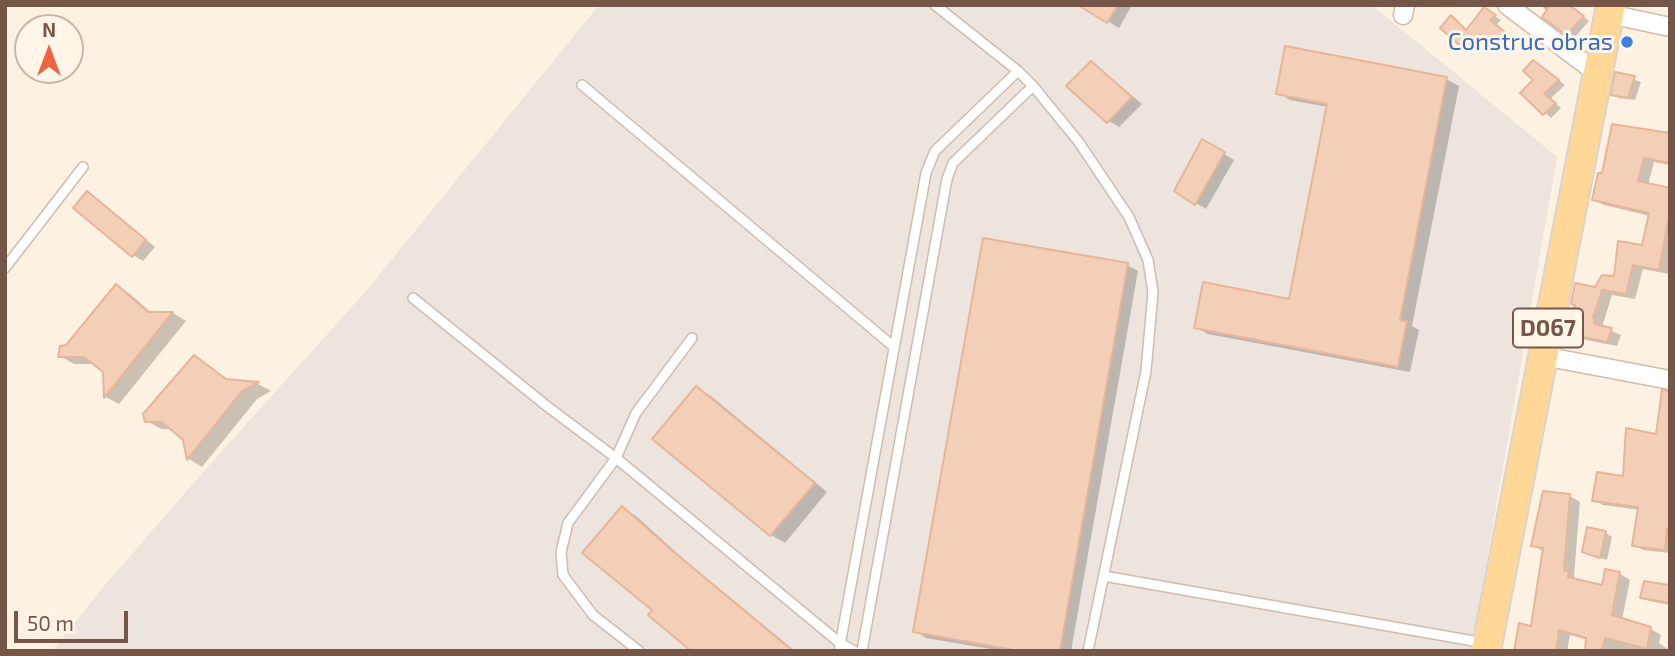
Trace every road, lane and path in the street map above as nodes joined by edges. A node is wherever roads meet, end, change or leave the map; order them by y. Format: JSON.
{"nodes":[{"id":1,"x":1507,"y":5,"type":"edge"},
{"id":2,"x":937,"y":6,"type":"edge"},
{"id":3,"x":1610,"y":10,"type":"edge"},
{"id":4,"x":1670,"y":27,"type":"edge"},
{"id":5,"x":1018,"y":71,"type":"junction"},
{"id":6,"x":1597,"y":73,"type":"junction"},
{"id":7,"x":582,"y":85,"type":"dead end"},
{"id":8,"x":1033,"y":86,"type":"junction"},
{"id":9,"x":83,"y":167,"type":"dead end"},
{"id":10,"x":5,"y":268,"type":"edge"},
{"id":11,"x":413,"y":298,"type":"dead end"},
{"id":12,"x":692,"y":338,"type":"dead end"},
{"id":13,"x":894,"y":347,"type":"junction"},
{"id":14,"x":1543,"y":356,"type":"junction"},
{"id":15,"x":1670,"y":380,"type":"edge"},
{"id":16,"x":616,"y":458,"type":"junction"},
{"id":17,"x":1104,"y":576,"type":"junction"},
{"id":18,"x":840,"y":647,"type":"edge"},
{"id":19,"x":1487,"y":647,"type":"edge"},
{"id":20,"x":639,"y":651,"type":"edge"},
{"id":21,"x":854,"y":651,"type":"edge"},
{"id":22,"x":862,"y":651,"type":"edge"},
{"id":23,"x":1088,"y":651,"type":"edge"}],
"edges":[{"from":1,"to":6,"type":"street"},
{"from":2,"to":5,"type":"lane"},
{"from":3,"to":4,"type":"street"},
{"from":3,"to":6,"type":"main road","number":"D067"},
{"from":5,"to":8,"type":"lane"},
{"from":5,"to":13,"type":"lane"},
{"from":6,"to":14,"type":"main road","number":"D067"},
{"from":7,"to":13,"type":"lane"},
{"from":8,"to":17,"type":"lane"},
{"from":8,"to":22,"type":"lane"},
{"from":9,"to":10,"type":"lane"},
{"from":11,"to":16,"type":"lane"},
{"from":12,"to":16,"type":"lane"},
{"from":13,"to":18,"type":"lane"},
{"from":14,"to":15,"type":"street"},
{"from":14,"to":19,"type":"main road","number":"D067"},
{"from":16,"to":18,"type":"lane"},
{"from":16,"to":20,"type":"lane"},
{"from":17,"to":19,"type":"lane"},
{"from":17,"to":23,"type":"lane"},
{"from":18,"to":21,"type":"lane"}]}
